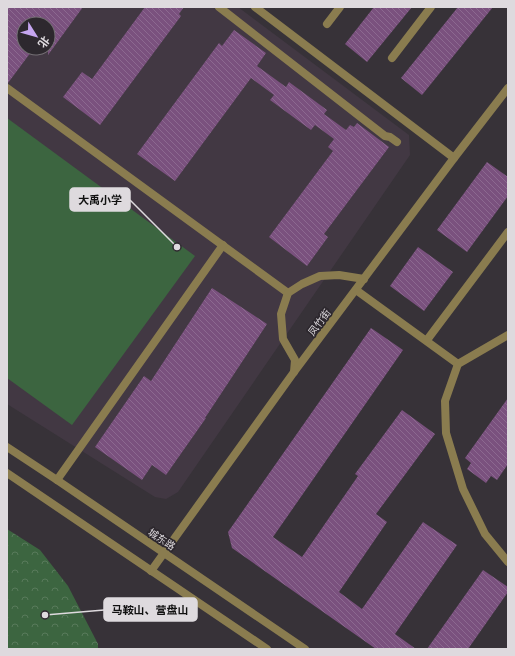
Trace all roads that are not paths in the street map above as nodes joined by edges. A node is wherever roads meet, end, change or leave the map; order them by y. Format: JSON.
{"nodes":[{"id":1,"x":219,"y":7,"type":"edge"},
{"id":2,"x":256,"y":7,"type":"edge"},
{"id":3,"x":340,"y":7,"type":"edge"},
{"id":4,"x":431,"y":7,"type":"edge"},
{"id":5,"x":327,"y":24,"type":"dead end"},
{"id":6,"x":392,"y":58,"type":"dead end"},
{"id":7,"x":7,"y":88,"type":"edge"},
{"id":8,"x":508,"y":88,"type":"edge"},
{"id":9,"x":397,"y":142,"type":"dead end"},
{"id":10,"x":454,"y":158,"type":"junction"},
{"id":11,"x":508,"y":232,"type":"edge"},
{"id":12,"x":223,"y":245,"type":"junction"},
{"id":13,"x":364,"y":279,"type":"junction"},
{"id":14,"x":356,"y":290,"type":"junction"},
{"id":15,"x":288,"y":292,"type":"junction"},
{"id":16,"x":508,"y":335,"type":"edge"},
{"id":17,"x":427,"y":340,"type":"junction"},
{"id":18,"x":458,"y":364,"type":"junction"},
{"id":19,"x":294,"y":372,"type":"junction"},
{"id":20,"x":7,"y":447,"type":"edge"},
{"id":21,"x":7,"y":473,"type":"edge"},
{"id":22,"x":57,"y":480,"type":"junction"},
{"id":23,"x":164,"y":553,"type":"junction"},
{"id":24,"x":508,"y":562,"type":"edge"},
{"id":25,"x":152,"y":571,"type":"junction"},
{"id":26,"x":267,"y":649,"type":"edge"},
{"id":27,"x":305,"y":649,"type":"edge"}],
"edges":[{"from":1,"to":9,"type":"street"},
{"from":2,"to":10,"type":"street"},
{"from":3,"to":5,"type":"street"},
{"from":4,"to":6,"type":"street"},
{"from":7,"to":12,"type":"street"},
{"from":8,"to":10,"type":"street","name":"凤竹街"},
{"from":10,"to":13,"type":"street","name":"凤竹街"},
{"from":11,"to":17,"type":"street"},
{"from":12,"to":15,"type":"street"},
{"from":12,"to":22,"type":"street"},
{"from":13,"to":14,"type":"street","name":"凤竹街"},
{"from":13,"to":15,"type":"street"},
{"from":14,"to":17,"type":"street"},
{"from":14,"to":19,"type":"street","name":"凤竹街"},
{"from":15,"to":19,"type":"street"},
{"from":16,"to":18,"type":"street"},
{"from":17,"to":18,"type":"street"},
{"from":18,"to":24,"type":"street"},
{"from":19,"to":23,"type":"street","name":"凤竹街"},
{"from":20,"to":22,"type":"street","name":"城东路"},
{"from":21,"to":25,"type":"street"},
{"from":22,"to":23,"type":"street","name":"城东路"},
{"from":23,"to":25,"type":"street","name":"凤竹街"},
{"from":23,"to":27,"type":"street","name":"城东路"},
{"from":25,"to":26,"type":"street"}]}
